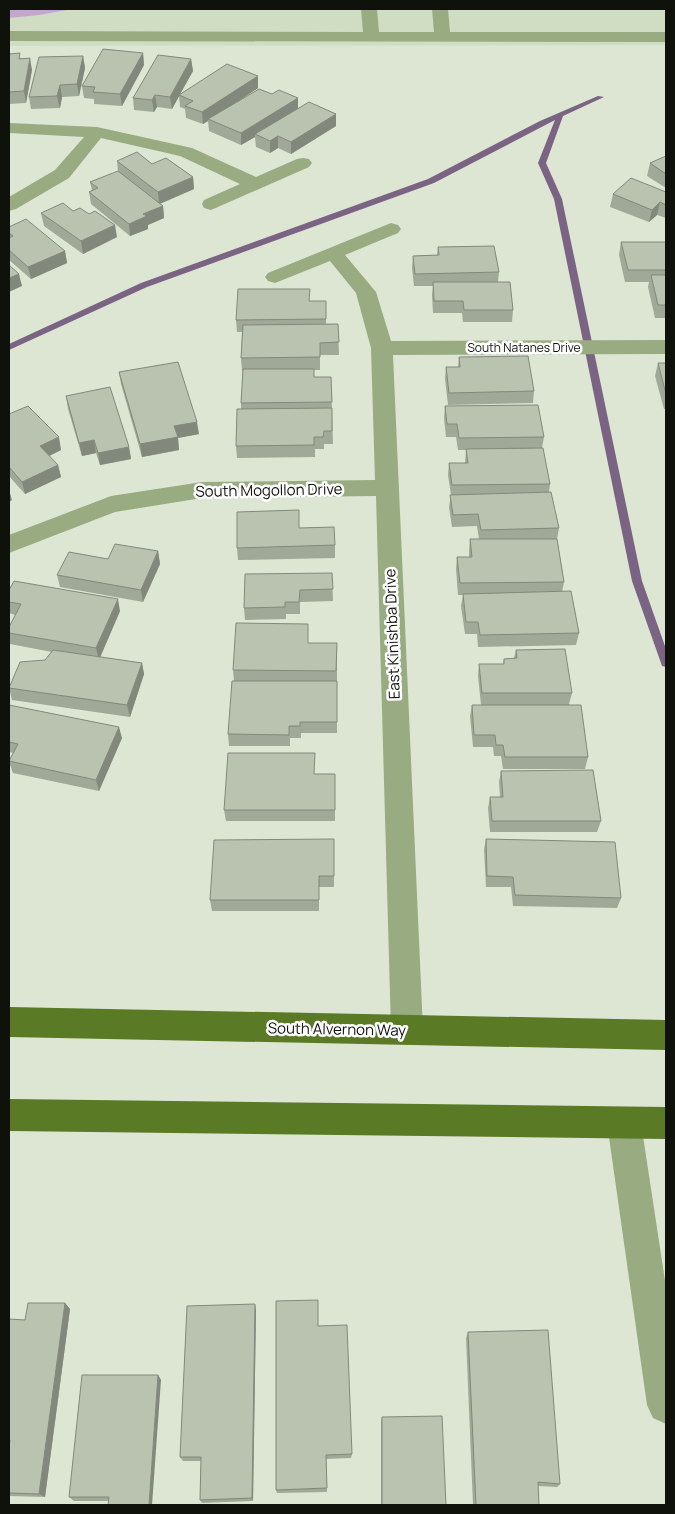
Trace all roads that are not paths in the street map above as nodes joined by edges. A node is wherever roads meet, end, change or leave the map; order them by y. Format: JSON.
{"nodes":[{"id":1,"x":369,"y":9,"type":"edge"},
{"id":2,"x":440,"y":9,"type":"edge"},
{"id":3,"x":9,"y":36,"type":"edge"},
{"id":4,"x":371,"y":36,"type":"junction"},
{"id":5,"x":442,"y":36,"type":"junction"},
{"id":6,"x":666,"y":37,"type":"edge"},
{"id":7,"x":9,"y":128,"type":"edge"},
{"id":8,"x":97,"y":132,"type":"junction"},
{"id":9,"x":303,"y":163,"type":"dead end"},
{"id":10,"x":255,"y":184,"type":"junction"},
{"id":11,"x":211,"y":204,"type":"dead end"},
{"id":12,"x":9,"y":205,"type":"edge"},
{"id":13,"x":391,"y":229,"type":"dead end"},
{"id":14,"x":333,"y":253,"type":"junction"},
{"id":15,"x":275,"y":277,"type":"dead end"},
{"id":16,"x":666,"y":347,"type":"edge"},
{"id":17,"x":382,"y":348,"type":"junction"},
{"id":18,"x":387,"y":488,"type":"junction"},
{"id":19,"x":9,"y":544,"type":"edge"},
{"id":20,"x":9,"y":1022,"type":"edge"},
{"id":21,"x":407,"y":1030,"type":"junction"},
{"id":22,"x":666,"y":1035,"type":"edge"},
{"id":23,"x":9,"y":1115,"type":"edge"},
{"id":24,"x":624,"y":1123,"type":"junction"},
{"id":25,"x":666,"y":1123,"type":"edge"},
{"id":26,"x":666,"y":1405,"type":"edge"}],
"edges":[{"from":1,"to":4,"type":"street"},
{"from":2,"to":5,"type":"street"},
{"from":3,"to":4,"type":"street"},
{"from":4,"to":5,"type":"street"},
{"from":5,"to":6,"type":"street"},
{"from":7,"to":8,"type":"street"},
{"from":8,"to":10,"type":"street"},
{"from":8,"to":12,"type":"street"},
{"from":9,"to":10,"type":"street"},
{"from":10,"to":11,"type":"street"},
{"from":13,"to":14,"type":"street"},
{"from":14,"to":15,"type":"street"},
{"from":14,"to":17,"type":"street","name":"East Kinishba Drive"},
{"from":16,"to":17,"type":"street","name":"South Natanes Drive"},
{"from":17,"to":18,"type":"street","name":"East Kinishba Drive"},
{"from":18,"to":19,"type":"street","name":"South Mogollon Drive"},
{"from":18,"to":21,"type":"street","name":"East Kinishba Drive"},
{"from":20,"to":21,"type":"main road","name":"South Alvernon Way"},
{"from":21,"to":22,"type":"main road","name":"South Alvernon Way"},
{"from":23,"to":24,"type":"main road"},
{"from":24,"to":25,"type":"main road"},
{"from":24,"to":26,"type":"street"}]}
